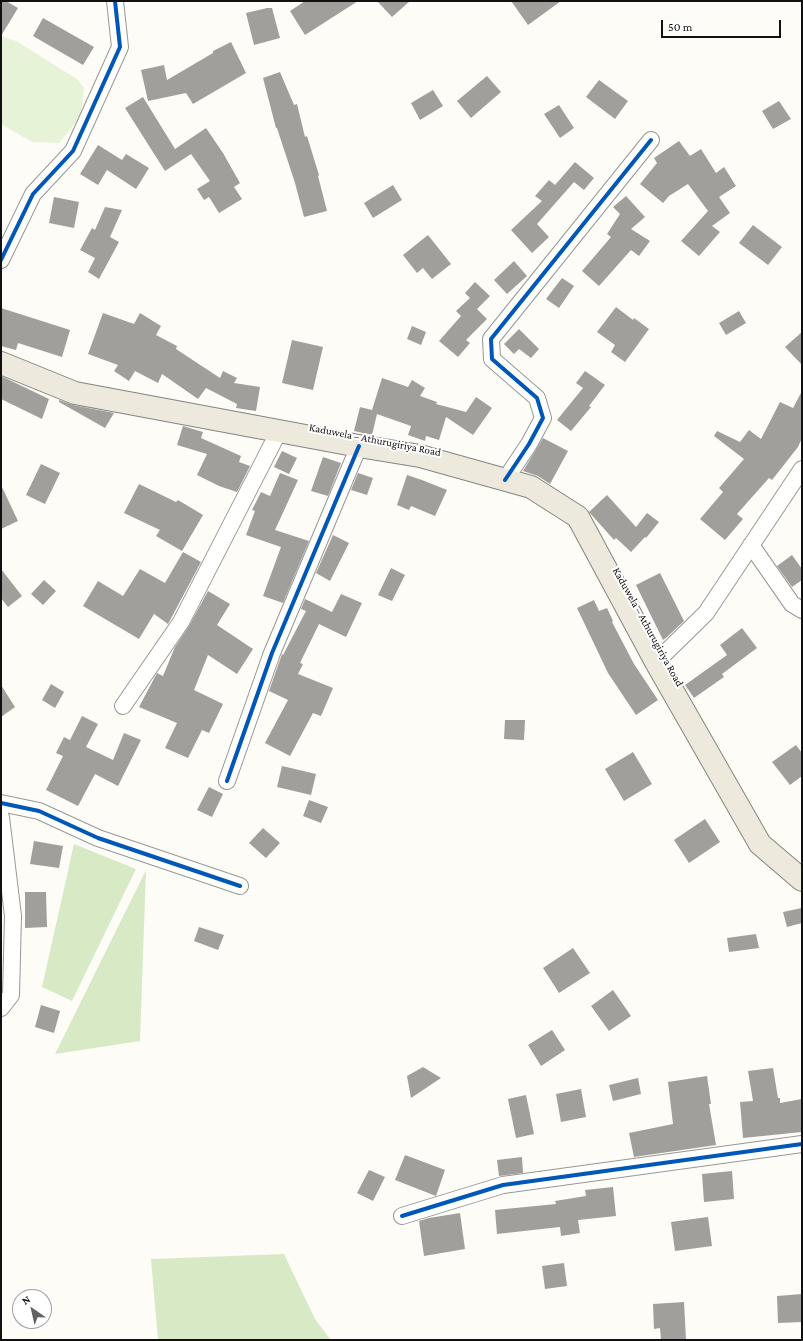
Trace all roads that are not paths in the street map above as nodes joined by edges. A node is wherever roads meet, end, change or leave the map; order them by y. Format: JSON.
{"nodes":[{"id":1,"x":115,"y":1,"type":"edge"},
{"id":2,"x":651,"y":140,"type":"dead end"},
{"id":3,"x":1,"y":260,"type":"edge"},
{"id":4,"x":1,"y":363,"type":"edge"},
{"id":5,"x":279,"y":431,"type":"junction"},
{"id":6,"x":359,"y":446,"type":"junction"},
{"id":7,"x":802,"y":469,"type":"edge"},
{"id":8,"x":506,"y":480,"type":"junction"},
{"id":9,"x":751,"y":545,"type":"junction"},
{"id":10,"x":802,"y":610,"type":"edge"},
{"id":11,"x":656,"y":662,"type":"junction"},
{"id":12,"x":123,"y":706,"type":"dead end"},
{"id":13,"x":227,"y":781,"type":"dead end"},
{"id":14,"x":1,"y":803,"type":"edge"},
{"id":15,"x":1,"y":817,"type":"edge"},
{"id":16,"x":802,"y":880,"type":"edge"},
{"id":17,"x":240,"y":886,"type":"dead end"},
{"id":18,"x":1,"y":1008,"type":"edge"},
{"id":19,"x":802,"y":1144,"type":"edge"},
{"id":20,"x":402,"y":1216,"type":"dead end"}],
"edges":[{"from":1,"to":3,"type":"street"},
{"from":2,"to":8,"type":"street"},
{"from":4,"to":5,"type":"main road","name":"Kaduwela – Athurugiriya Road"},
{"from":5,"to":6,"type":"main road","name":"Kaduwela – Athurugiriya Road"},
{"from":5,"to":12,"type":"street"},
{"from":6,"to":8,"type":"main road","name":"Kaduwela – Athurugiriya Road"},
{"from":6,"to":13,"type":"street"},
{"from":7,"to":9,"type":"street"},
{"from":8,"to":11,"type":"main road","name":"Kaduwela – Athurugiriya Road"},
{"from":9,"to":10,"type":"street"},
{"from":9,"to":11,"type":"street"},
{"from":11,"to":16,"type":"main road","name":"Kaduwela – Athurugiriya Road"},
{"from":14,"to":17,"type":"street"},
{"from":15,"to":18,"type":"street"},
{"from":19,"to":20,"type":"street"}]}
